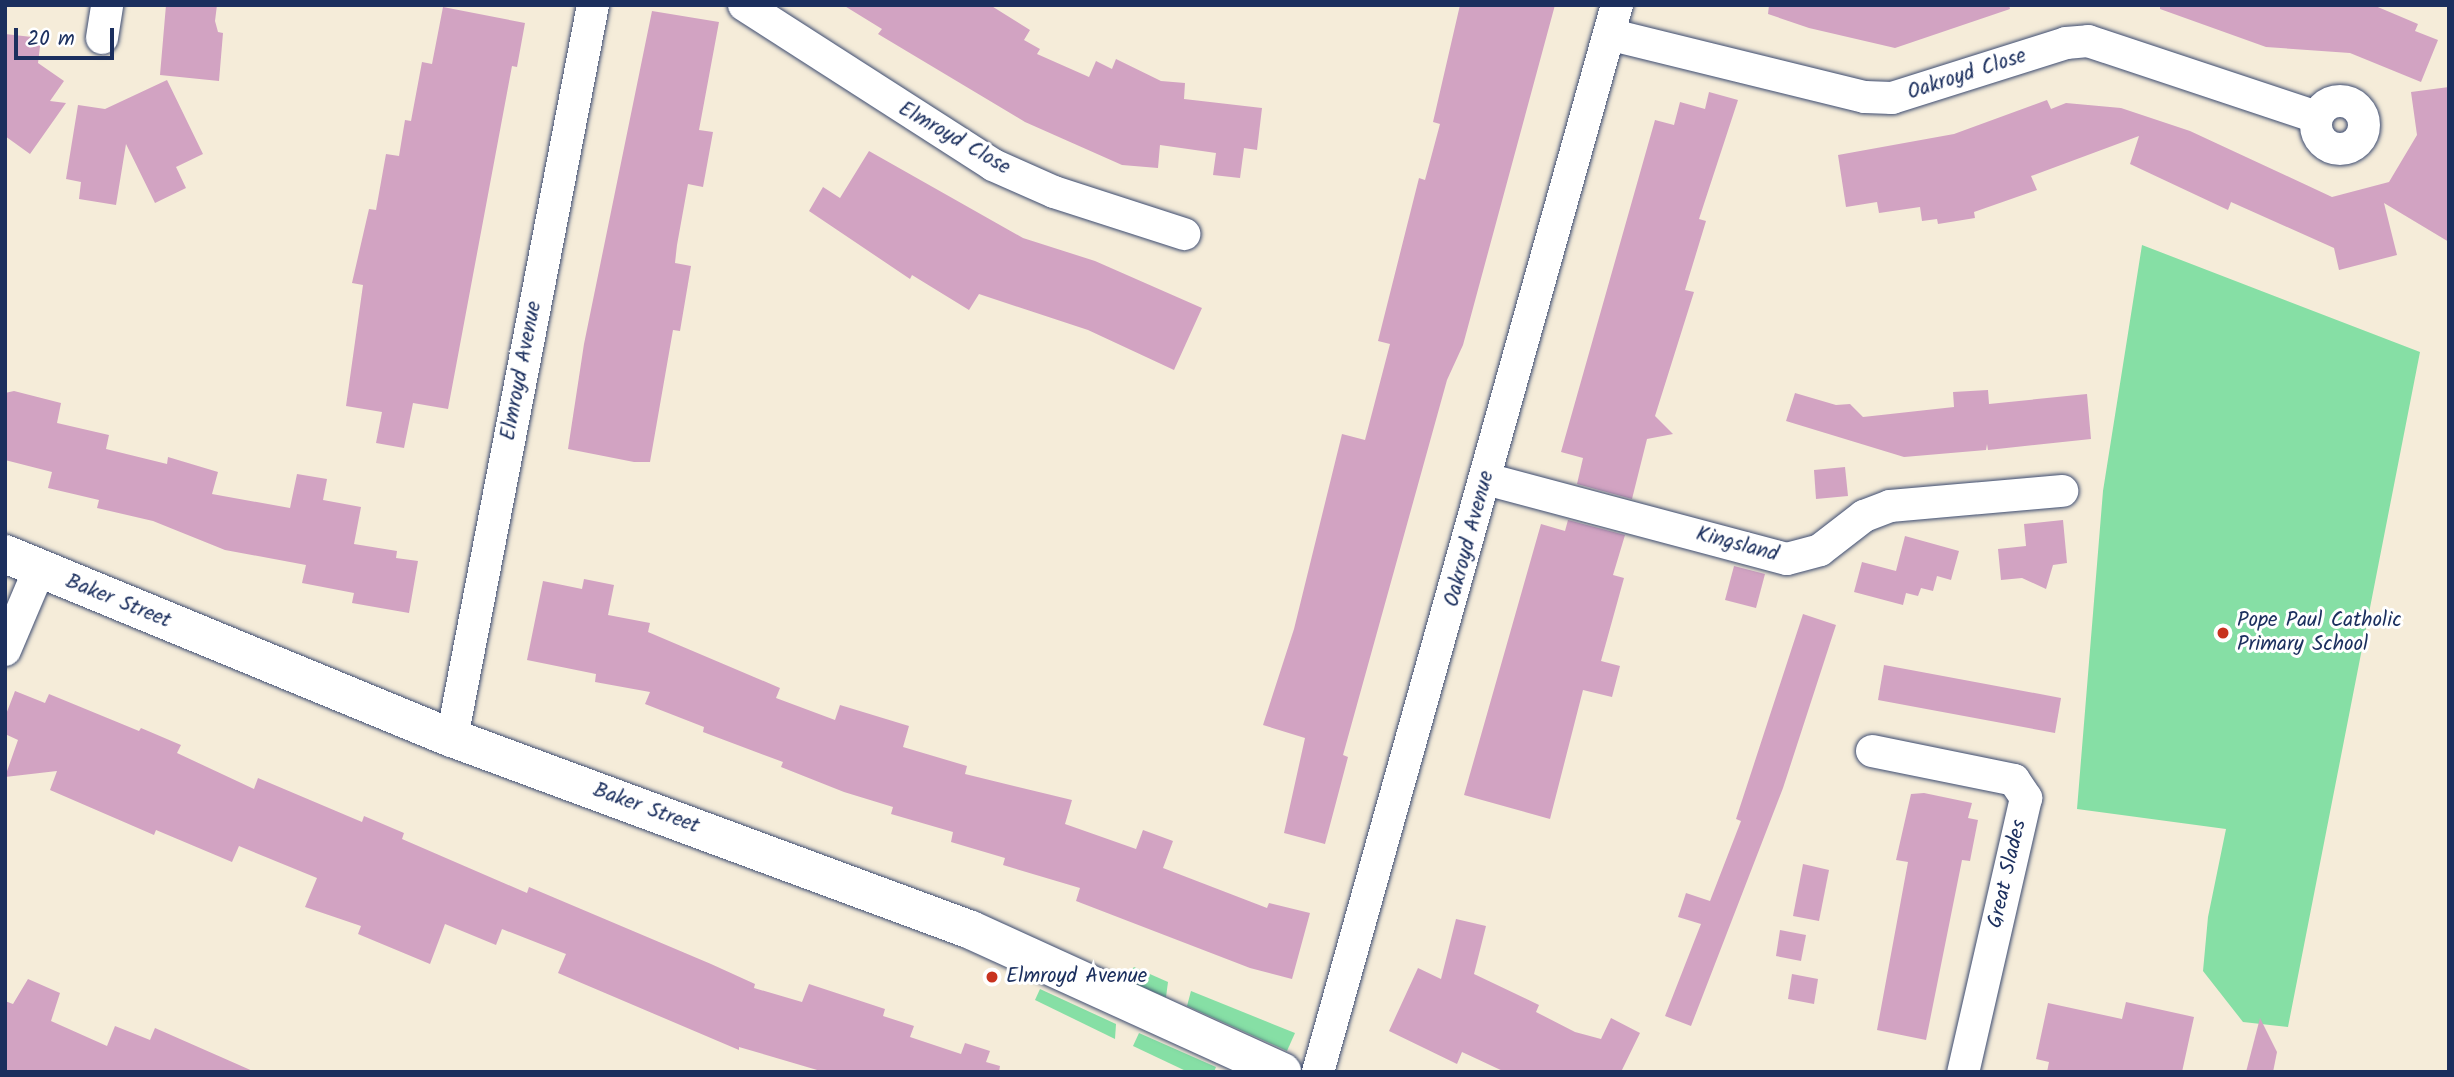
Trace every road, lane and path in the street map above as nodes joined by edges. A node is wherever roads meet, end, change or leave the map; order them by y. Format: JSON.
{"nodes":[{"id":1,"x":107,"y":5,"type":"edge"},
{"id":2,"x":593,"y":5,"type":"edge"},
{"id":3,"x":744,"y":5,"type":"edge"},
{"id":4,"x":1615,"y":20,"type":"edge"},
{"id":5,"x":102,"y":38,"type":"dead end"},
{"id":6,"x":2316,"y":117,"type":"dead end"},
{"id":7,"x":1184,"y":234,"type":"dead end"},
{"id":8,"x":1486,"y":479,"type":"junction"},
{"id":9,"x":2062,"y":491,"type":"dead end"},
{"id":10,"x":5,"y":554,"type":"edge"},
{"id":11,"x":39,"y":570,"type":"junction"},
{"id":12,"x":5,"y":650,"type":"edge"},
{"id":13,"x":452,"y":738,"type":"junction"},
{"id":14,"x":1872,"y":751,"type":"dead end"},
{"id":15,"x":1262,"y":1067,"type":"edge"},
{"id":16,"x":1318,"y":1072,"type":"edge"},
{"id":17,"x":1963,"y":1072,"type":"edge"}],
"edges":[{"from":1,"to":5,"type":"street"},
{"from":2,"to":13,"type":"street","name":"Elmroyd Avenue"},
{"from":3,"to":7,"type":"street","name":"Elmroyd Close"},
{"from":4,"to":6,"type":"street","name":"Oakroyd Close"},
{"from":4,"to":8,"type":"street","name":"Oakroyd Avenue"},
{"from":8,"to":9,"type":"street","name":"Kingsland"},
{"from":8,"to":16,"type":"street","name":"Oakroyd Avenue"},
{"from":10,"to":11,"type":"street","name":"Baker Street"},
{"from":11,"to":12,"type":"street"},
{"from":11,"to":13,"type":"street","name":"Baker Street"},
{"from":13,"to":15,"type":"street","name":"Baker Street"},
{"from":14,"to":17,"type":"street","name":"Great Slades"}]}
